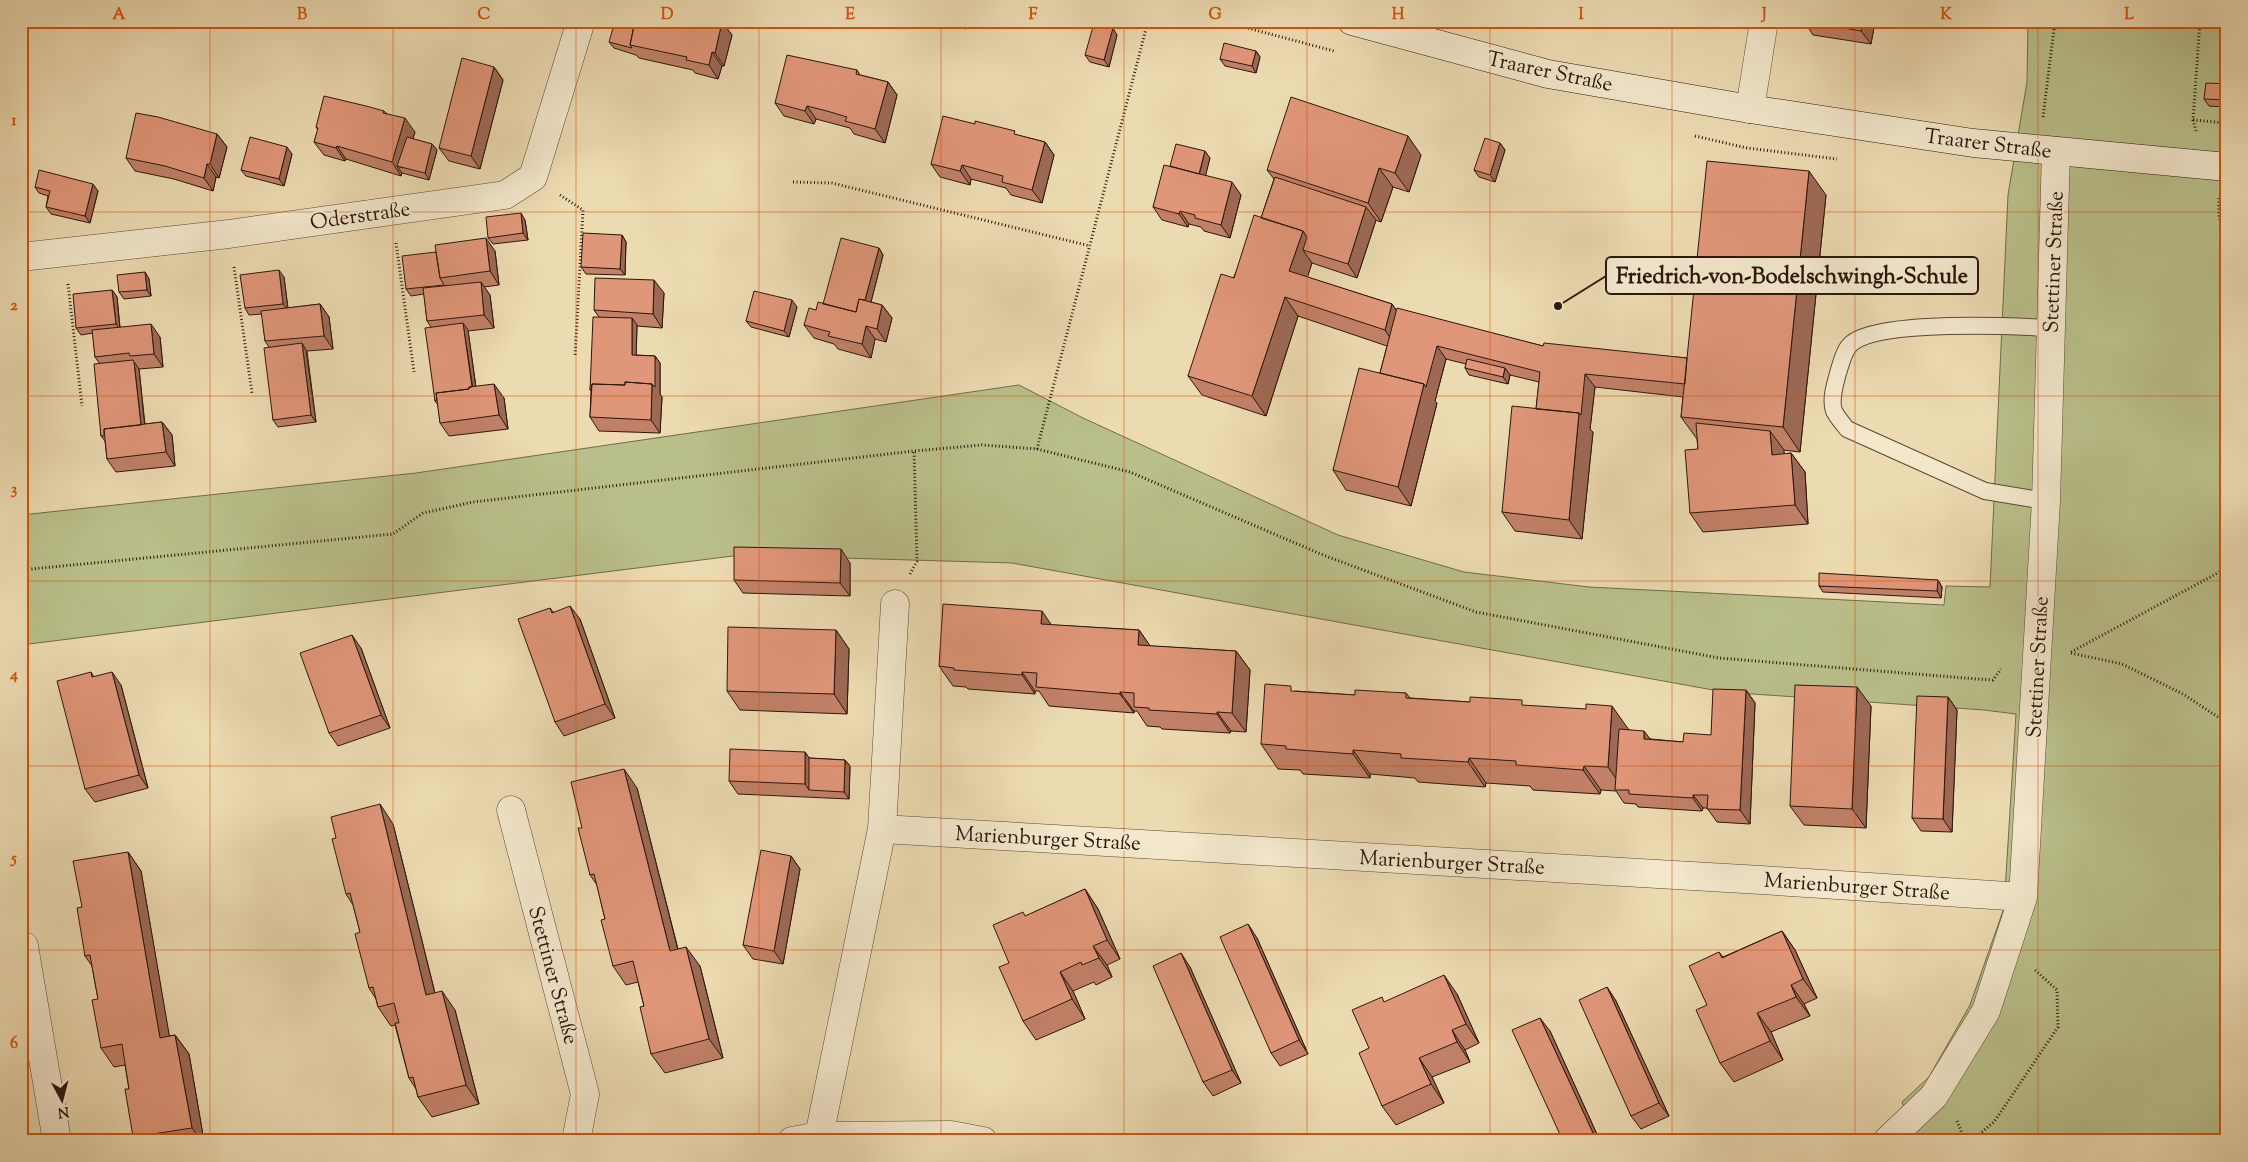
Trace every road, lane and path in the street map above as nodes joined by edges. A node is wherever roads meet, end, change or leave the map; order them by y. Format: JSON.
{"nodes":[{"id":1,"x":581,"y":21,"type":"edge"},
{"id":2,"x":1148,"y":21,"type":"edge"},
{"id":3,"x":1352,"y":21,"type":"edge"},
{"id":4,"x":1764,"y":21,"type":"edge"},
{"id":5,"x":2055,"y":21,"type":"edge"},
{"id":6,"x":2200,"y":21,"type":"edge"},
{"id":7,"x":1750,"y":109,"type":"junction"},
{"id":8,"x":2193,"y":120,"type":"junction"},
{"id":9,"x":2227,"y":123,"type":"edge"},
{"id":10,"x":2048,"y":151,"type":"junction"},
{"id":11,"x":2221,"y":167,"type":"edge"},
{"id":12,"x":533,"y":177,"type":"junction"},
{"id":13,"x":793,"y":182,"type":"dead end"},
{"id":14,"x":392,"y":210,"type":"junction"},
{"id":15,"x":230,"y":234,"type":"junction"},
{"id":16,"x":2227,"y":241,"type":"edge"},
{"id":17,"x":1090,"y":246,"type":"junction"},
{"id":18,"x":65,"y":252,"type":"junction"},
{"id":19,"x":21,"y":257,"type":"edge"},
{"id":20,"x":2051,"y":328,"type":"junction"},
{"id":21,"x":575,"y":357,"type":"dead end"},
{"id":22,"x":414,"y":372,"type":"dead end"},
{"id":23,"x":252,"y":392,"type":"dead end"},
{"id":24,"x":82,"y":406,"type":"dead end"},
{"id":25,"x":1037,"y":449,"type":"junction"},
{"id":26,"x":914,"y":451,"type":"junction"},
{"id":27,"x":2046,"y":501,"type":"junction"},
{"id":28,"x":2227,"y":568,"type":"edge"},
{"id":29,"x":21,"y":570,"type":"edge"},
{"id":30,"x":895,"y":604,"type":"joint"},
{"id":31,"x":2039,"y":651,"type":"junction"},
{"id":32,"x":2070,"y":653,"type":"junction"},
{"id":33,"x":2227,"y":722,"type":"edge"},
{"id":34,"x":511,"y":810,"type":"dead end"},
{"id":35,"x":882,"y":829,"type":"junction"},
{"id":36,"x":2023,"y":897,"type":"junction"},
{"id":37,"x":24,"y":946,"type":"dead end"},
{"id":38,"x":2004,"y":954,"type":"junction"},
{"id":39,"x":819,"y":1136,"type":"junction"},
{"id":40,"x":57,"y":1141,"type":"edge"},
{"id":41,"x":576,"y":1141,"type":"edge"},
{"id":42,"x":792,"y":1141,"type":"edge"},
{"id":43,"x":983,"y":1141,"type":"edge"},
{"id":44,"x":1887,"y":1141,"type":"edge"},
{"id":45,"x":1971,"y":1141,"type":"edge"}],
"edges":[{"from":1,"to":12,"type":"street"},
{"from":2,"to":17,"type":"path"},
{"from":3,"to":7,"type":"street","name":"Traarer Straße"},
{"from":4,"to":7,"type":"street"},
{"from":5,"to":10,"type":"path"},
{"from":6,"to":8,"type":"path"},
{"from":7,"to":10,"type":"street","name":"Traarer Straße"},
{"from":8,"to":9,"type":"path"},
{"from":8,"to":11,"type":"path"},
{"from":10,"to":11,"type":"street","name":"Traarer Straße"},
{"from":10,"to":20,"type":"street","name":"Stettiner Straße"},
{"from":11,"to":16,"type":"path"},
{"from":12,"to":14,"type":"street","name":"Oderstraße"},
{"from":12,"to":21,"type":"path"},
{"from":13,"to":17,"type":"path"},
{"from":14,"to":15,"type":"street","name":"Oderstraße"},
{"from":14,"to":22,"type":"path"},
{"from":15,"to":18,"type":"street","name":"Oderstraße"},
{"from":15,"to":23,"type":"path"},
{"from":17,"to":25,"type":"path"},
{"from":18,"to":19,"type":"street","name":"Oderstraße"},
{"from":18,"to":24,"type":"path"},
{"from":20,"to":27,"type":"street","name":"Stettiner Straße"},
{"from":20,"to":27,"type":"lane"},
{"from":25,"to":26,"type":"path"},
{"from":25,"to":31,"type":"path"},
{"from":26,"to":29,"type":"path"},
{"from":26,"to":30,"type":"path"},
{"from":27,"to":31,"type":"street","name":"Stettiner Straße"},
{"from":28,"to":32,"type":"path"},
{"from":30,"to":35,"type":"street"},
{"from":31,"to":32,"type":"path"},
{"from":31,"to":36,"type":"street","name":"Stettiner Straße"},
{"from":32,"to":33,"type":"path"},
{"from":34,"to":41,"type":"street","name":"Stettiner Straße"},
{"from":35,"to":36,"type":"street","name":"Marienburger Straße"},
{"from":35,"to":39,"type":"street"},
{"from":36,"to":38,"type":"street","name":"Stettiner Straße"},
{"from":37,"to":40,"type":"street"},
{"from":38,"to":44,"type":"street","name":"Stettiner Straße"},
{"from":38,"to":45,"type":"path"},
{"from":39,"to":42,"type":"street"},
{"from":39,"to":43,"type":"street"}]}
